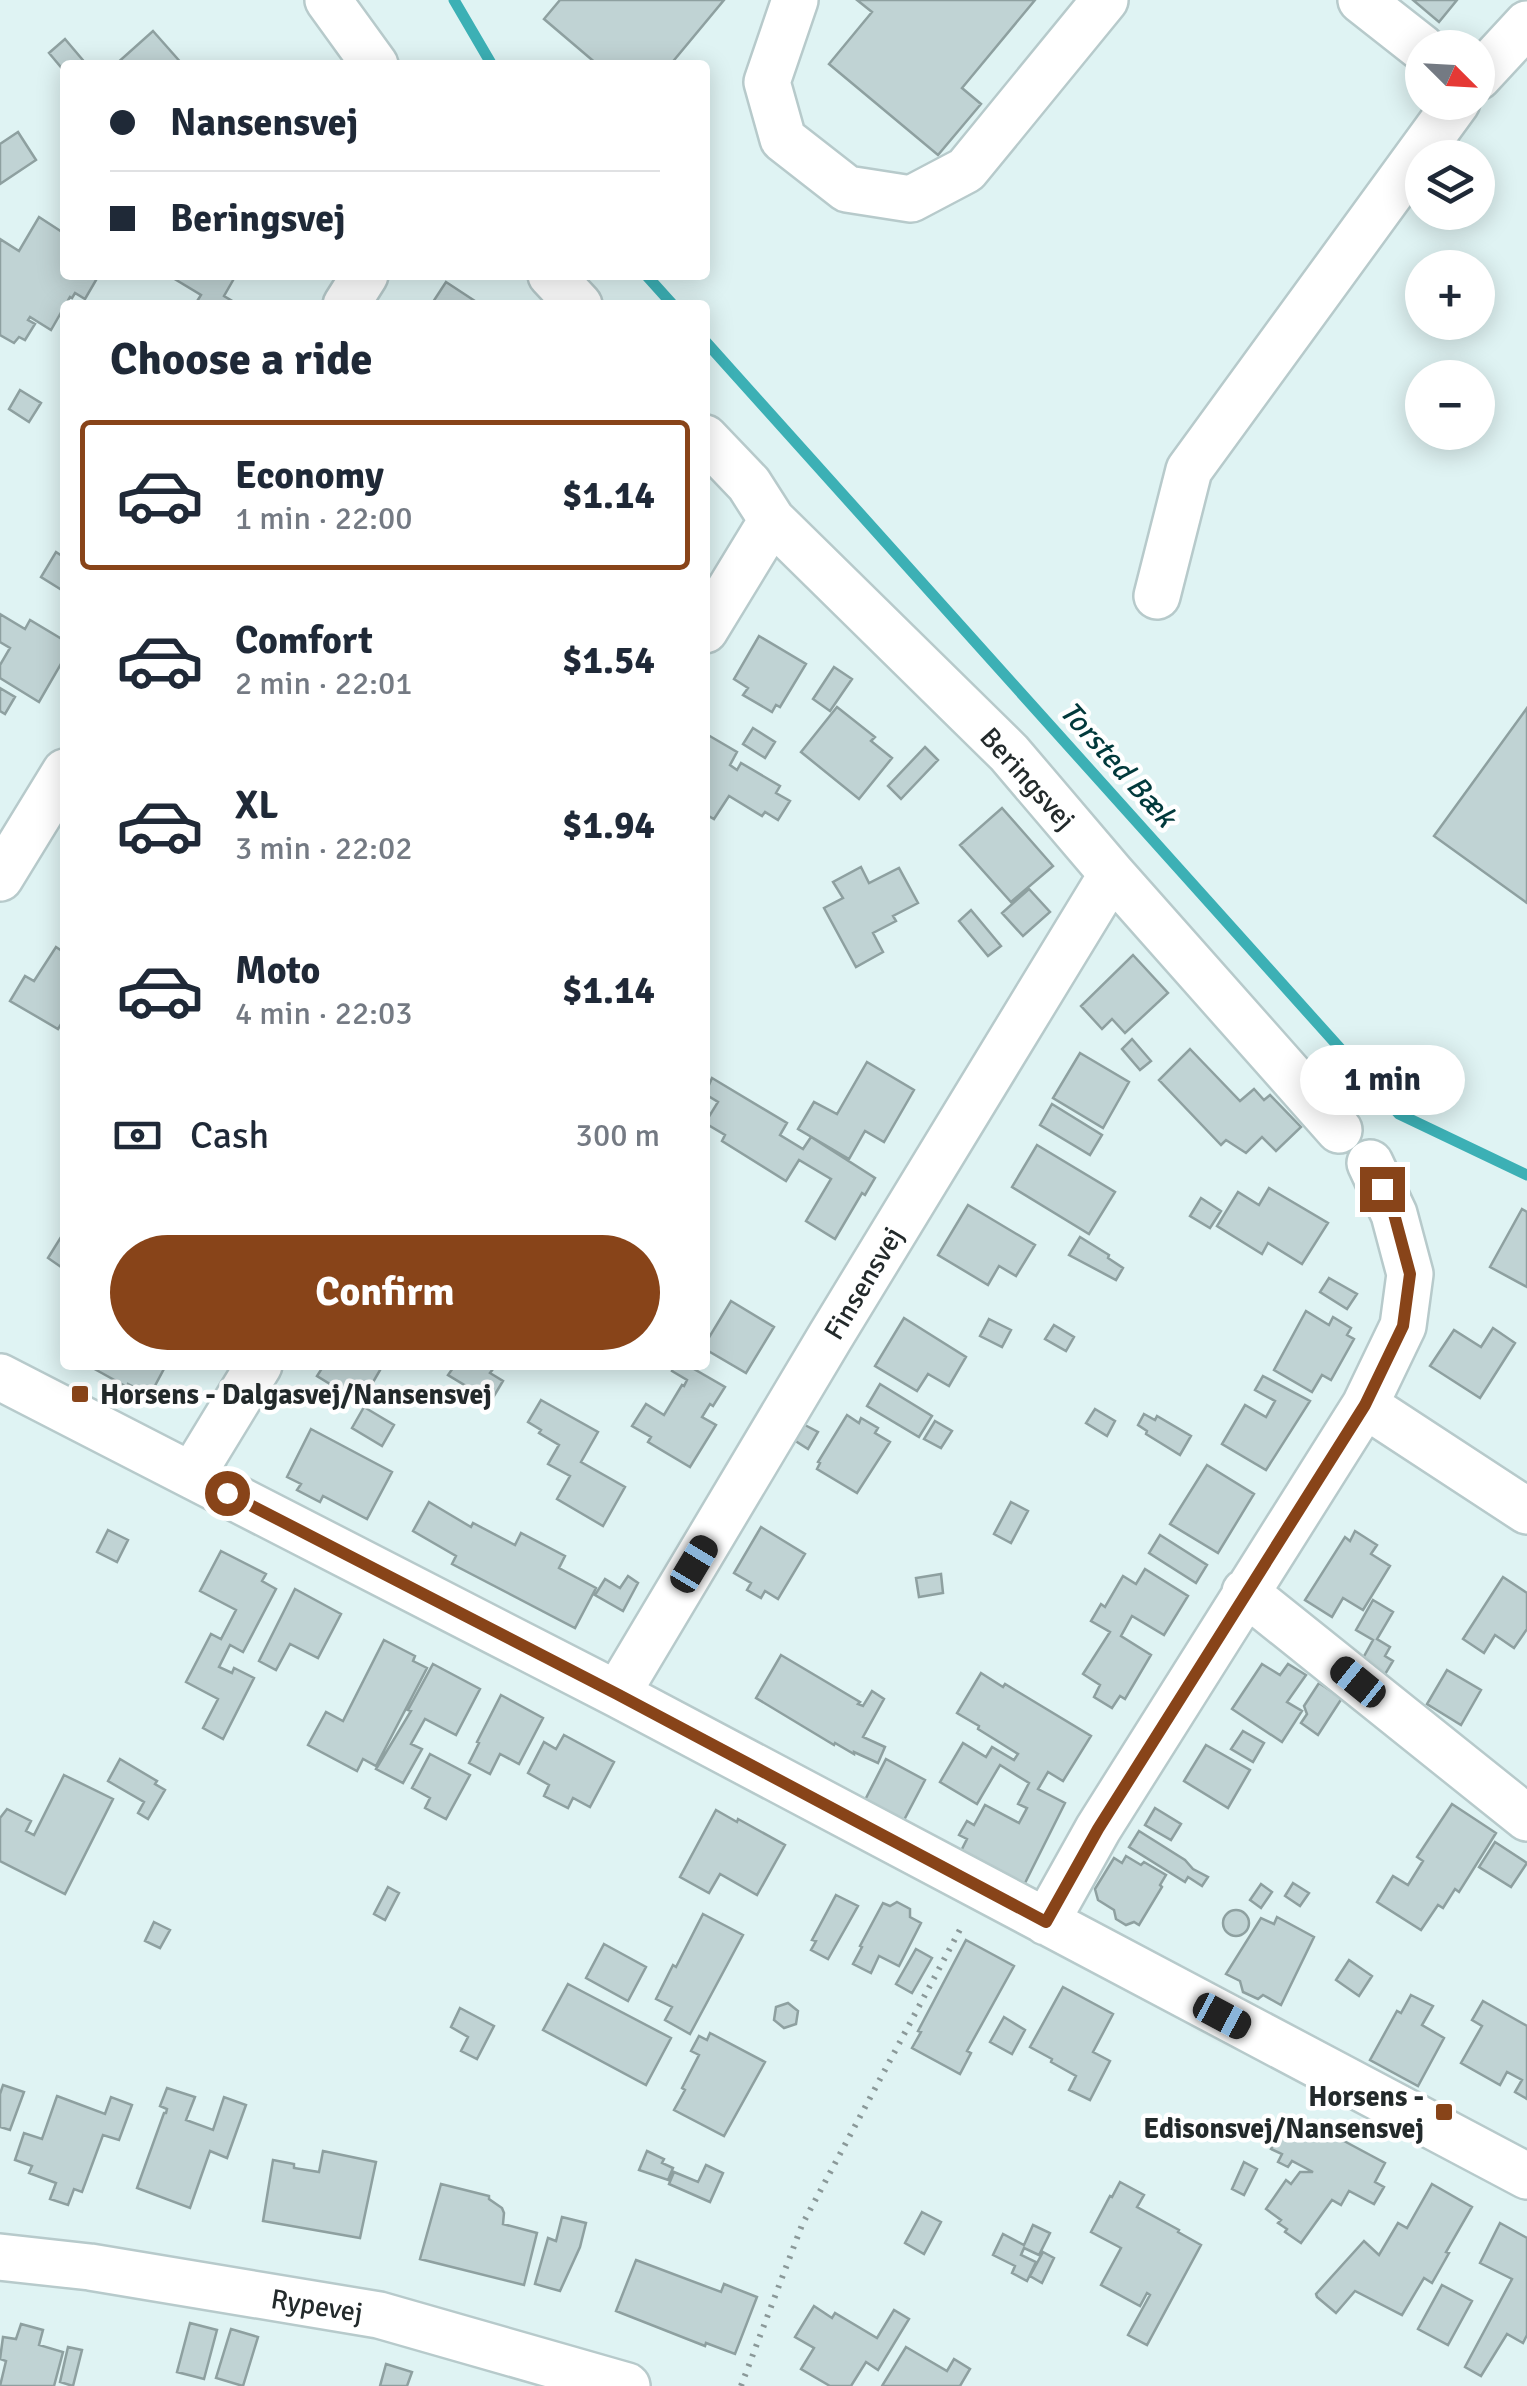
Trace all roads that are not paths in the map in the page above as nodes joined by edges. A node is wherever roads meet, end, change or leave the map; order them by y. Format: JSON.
{"nodes":[{"id":1,"x":328,"y":0,"type":"edge"},
{"id":2,"x":794,"y":0,"type":"edge"},
{"id":3,"x":1105,"y":0,"type":"edge"},
{"id":4,"x":1361,"y":0,"type":"edge"},
{"id":5,"x":1527,"y":24,"type":"edge"},
{"id":6,"x":1405,"y":35,"type":"edge"},
{"id":7,"x":1495,"y":59,"type":"edge"},
{"id":8,"x":371,"y":60,"type":"edge"},
{"id":9,"x":1444,"y":120,"type":"edge"},
{"id":10,"x":556,"y":280,"type":"edge"},
{"id":11,"x":575,"y":300,"type":"edge"},
{"id":12,"x":710,"y":443,"type":"edge"},
{"id":13,"x":772,"y":520,"type":"junction"},
{"id":14,"x":1157,"y":596,"type":"dead end"},
{"id":15,"x":710,"y":622,"type":"edge"},
{"id":16,"x":60,"y":780,"type":"edge"},
{"id":17,"x":1112,"y":874,"type":"junction"},
{"id":18,"x":0,"y":878,"type":"edge"},
{"id":19,"x":1339,"y":1130,"type":"dead end"},
{"id":20,"x":1370,"y":1163,"type":"dead end"},
{"id":21,"x":256,"y":1370,"type":"edge"},
{"id":22,"x":0,"y":1377,"type":"edge"},
{"id":23,"x":1365,"y":1405,"type":"junction"},
{"id":24,"x":192,"y":1475,"type":"junction"},
{"id":25,"x":1527,"y":1511,"type":"edge"},
{"id":26,"x":1245,"y":1592,"type":"junction"},
{"id":27,"x":617,"y":1694,"type":"junction"},
{"id":28,"x":1527,"y":1818,"type":"edge"},
{"id":29,"x":1046,"y":1922,"type":"junction"},
{"id":30,"x":1527,"y":2176,"type":"edge"},
{"id":31,"x":0,"y":2257,"type":"edge"},
{"id":32,"x":627,"y":2386,"type":"edge"}],
"edges":[{"from":1,"to":8,"type":"street"},
{"from":2,"to":3,"type":"street"},
{"from":4,"to":6,"type":"street"},
{"from":5,"to":7,"type":"street"},
{"from":9,"to":14,"type":"street"},
{"from":10,"to":11,"type":"street"},
{"from":12,"to":13,"type":"street","name":"Beringsvej"},
{"from":13,"to":15,"type":"street"},
{"from":13,"to":17,"type":"street","name":"Beringsvej"},
{"from":16,"to":18,"type":"street"},
{"from":17,"to":19,"type":"street","name":"Beringsvej"},
{"from":17,"to":27,"type":"street","name":"Finsensvej"},
{"from":20,"to":23,"type":"street"},
{"from":21,"to":24,"type":"street"},
{"from":22,"to":24,"type":"street"},
{"from":23,"to":25,"type":"street"},
{"from":23,"to":26,"type":"street"},
{"from":24,"to":27,"type":"street"},
{"from":26,"to":28,"type":"street"},
{"from":26,"to":29,"type":"street"},
{"from":27,"to":29,"type":"street"},
{"from":29,"to":30,"type":"street"},
{"from":31,"to":32,"type":"street","name":"Rypevej"}]}
